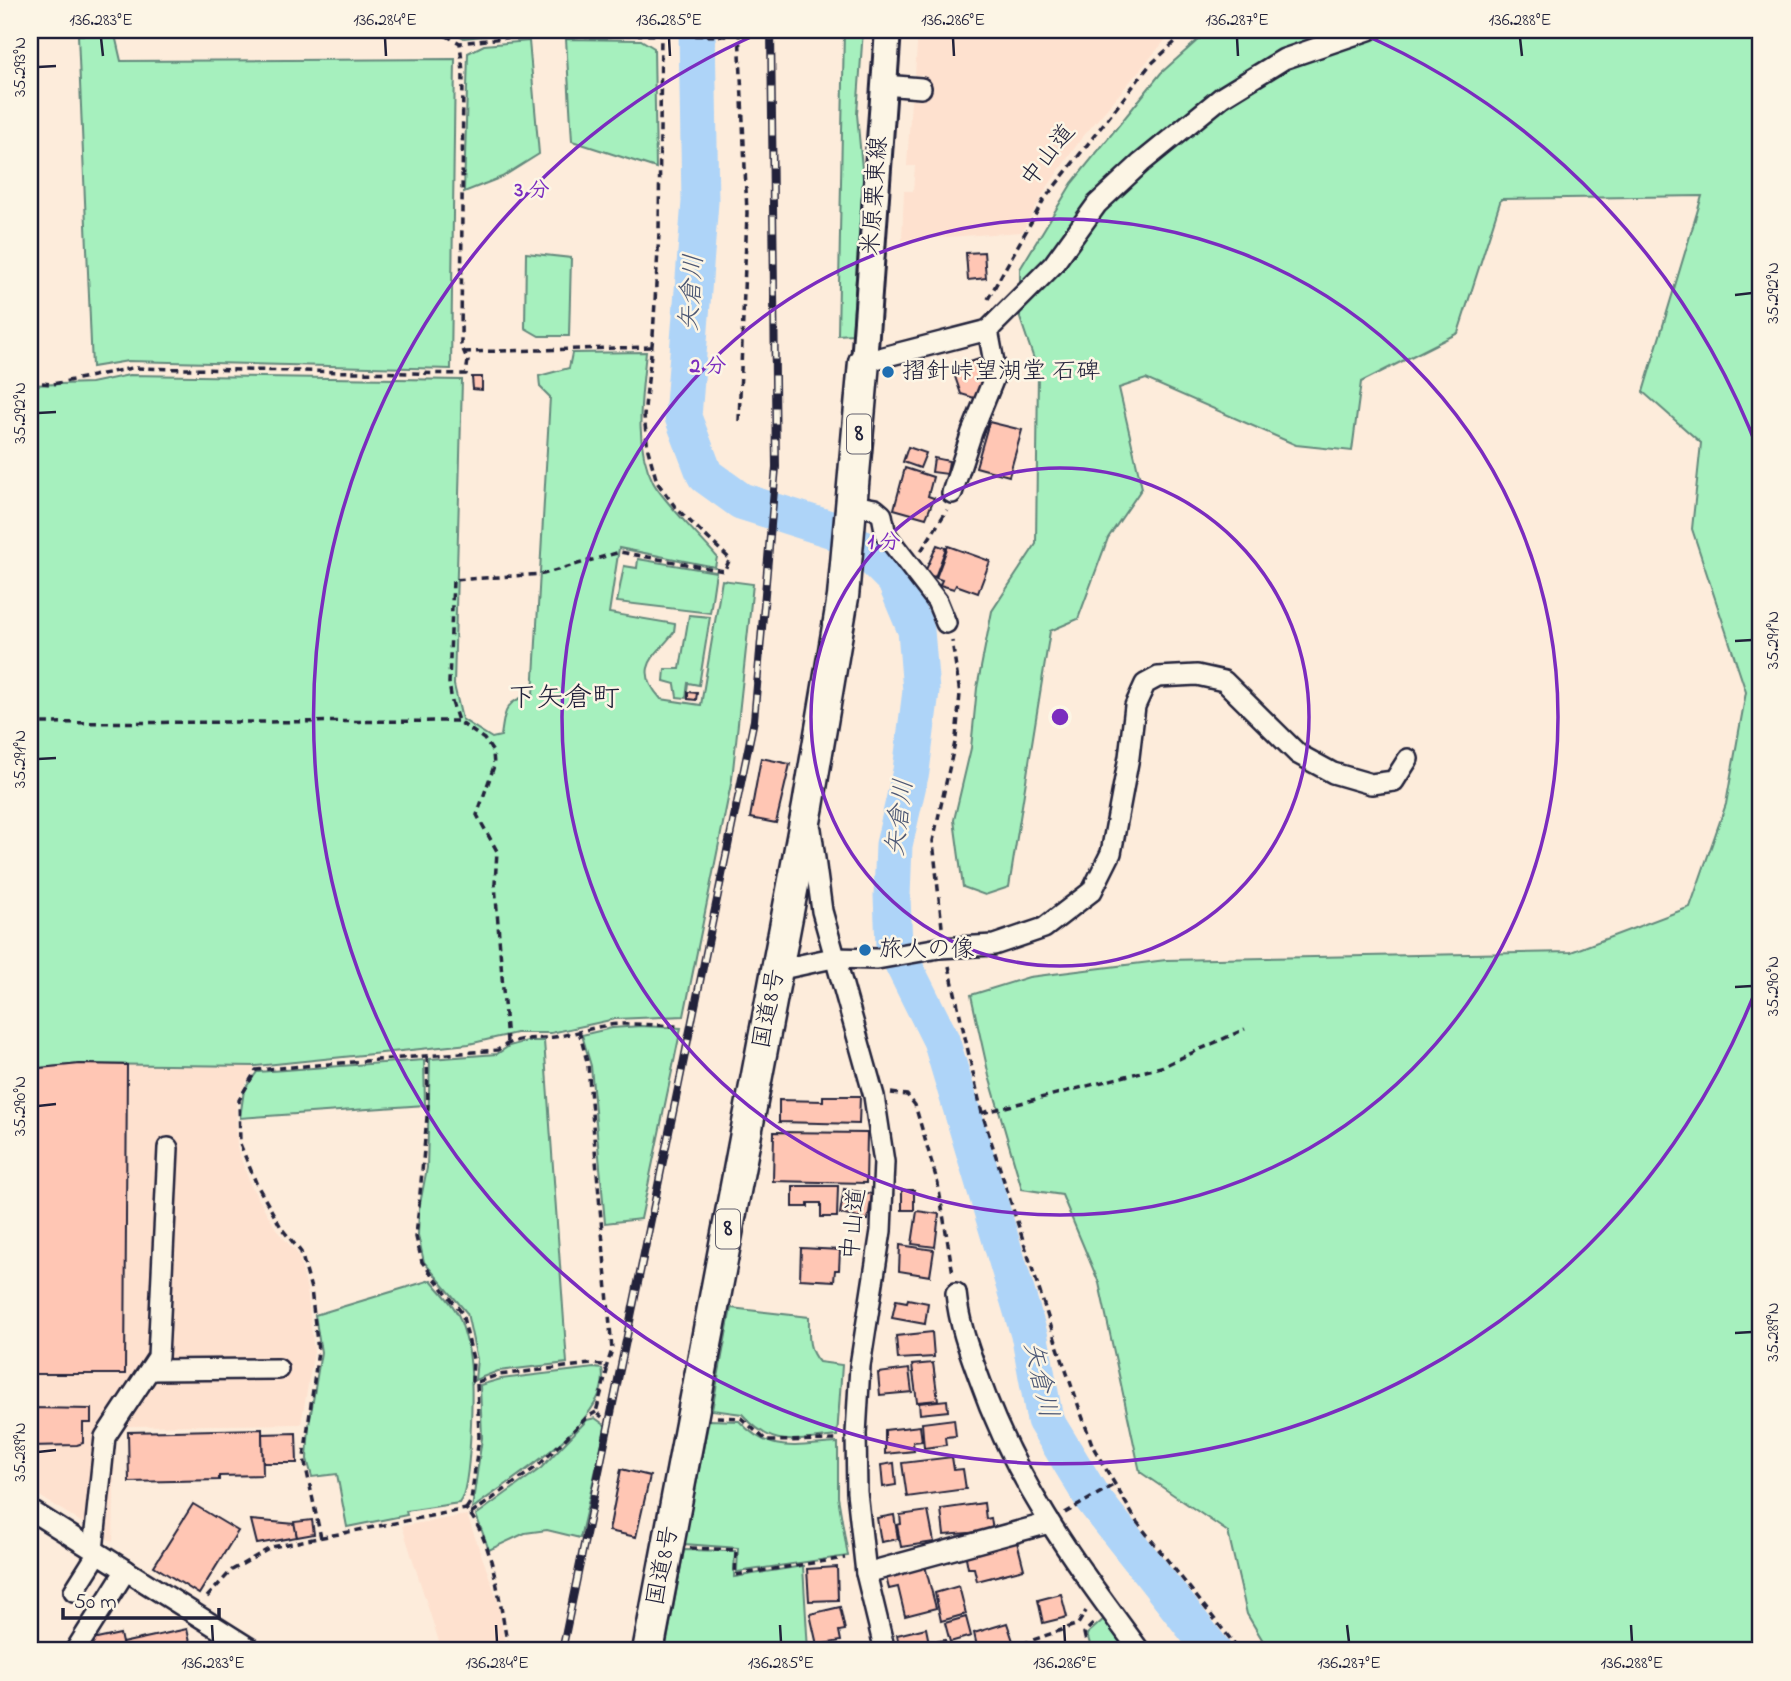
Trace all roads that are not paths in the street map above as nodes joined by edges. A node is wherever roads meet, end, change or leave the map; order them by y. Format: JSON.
{"nodes":[{"id":1,"x":888,"y":30,"type":"edge"},
{"id":2,"x":1368,"y":30,"type":"edge"},
{"id":3,"x":884,"y":85,"type":"junction"},
{"id":4,"x":921,"y":88,"type":"dead end"},
{"id":5,"x":988,"y":330,"type":"junction"},
{"id":6,"x":864,"y":362,"type":"junction"},
{"id":7,"x":952,"y":493,"type":"road end"},
{"id":8,"x":853,"y":509,"type":"junction"},
{"id":9,"x":946,"y":623,"type":"road end"},
{"id":10,"x":1408,"y":759,"type":"dead end"},
{"id":11,"x":808,"y":806,"type":"junction"},
{"id":12,"x":792,"y":893,"type":"junction"},
{"id":13,"x":822,"y":911,"type":"junction"},
{"id":14,"x":832,"y":958,"type":"junction"},
{"id":15,"x":777,"y":970,"type":"junction"},
{"id":16,"x":168,"y":1148,"type":"dead end"},
{"id":17,"x":956,"y":1293,"type":"road end"},
{"id":18,"x":150,"y":1370,"type":"junction"},
{"id":19,"x":278,"y":1370,"type":"dead end"},
{"id":20,"x":30,"y":1510,"type":"edge"},
{"id":21,"x":1054,"y":1520,"type":"junction"},
{"id":22,"x":95,"y":1552,"type":"junction"},
{"id":23,"x":865,"y":1564,"type":"junction"},
{"id":24,"x":125,"y":1570,"type":"junction"},
{"id":25,"x":74,"y":1591,"type":"dead end"},
{"id":26,"x":75,"y":1651,"type":"edge"},
{"id":27,"x":254,"y":1651,"type":"edge"},
{"id":28,"x":648,"y":1651,"type":"edge"},
{"id":29,"x":885,"y":1651,"type":"edge"},
{"id":30,"x":1140,"y":1651,"type":"edge"}],
"edges":[{"from":1,"to":3,"type":"main road","name":"米原栗東線"},
{"from":2,"to":5,"type":"street"},
{"from":3,"to":4,"type":"street"},
{"from":3,"to":6,"type":"main road","name":"米原栗東線"},
{"from":5,"to":6,"type":"street"},
{"from":5,"to":7,"type":"street"},
{"from":6,"to":8,"type":"highway","name":"国道8号","number":"8"},
{"from":8,"to":9,"type":"street"},
{"from":8,"to":11,"type":"highway","name":"国道8号","number":"8"},
{"from":10,"to":14,"type":"street"},
{"from":11,"to":12,"type":"highway","name":"国道8号","number":"8"},
{"from":11,"to":13,"type":"street","name":"中山道"},
{"from":12,"to":13,"type":"street"},
{"from":12,"to":15,"type":"highway","name":"国道8号","number":"8"},
{"from":13,"to":14,"type":"street","name":"中山道"},
{"from":14,"to":15,"type":"street"},
{"from":14,"to":23,"type":"street","name":"中山道"},
{"from":15,"to":28,"type":"highway","name":"国道8号","number":"8"},
{"from":16,"to":18,"type":"street"},
{"from":17,"to":21,"type":"street"},
{"from":18,"to":19,"type":"street"},
{"from":18,"to":22,"type":"street"},
{"from":20,"to":22,"type":"street"},
{"from":21,"to":23,"type":"street"},
{"from":21,"to":30,"type":"street"},
{"from":22,"to":24,"type":"street"},
{"from":22,"to":25,"type":"street"},
{"from":23,"to":29,"type":"street","name":"中山道"},
{"from":24,"to":26,"type":"street"},
{"from":24,"to":27,"type":"street"}]}
